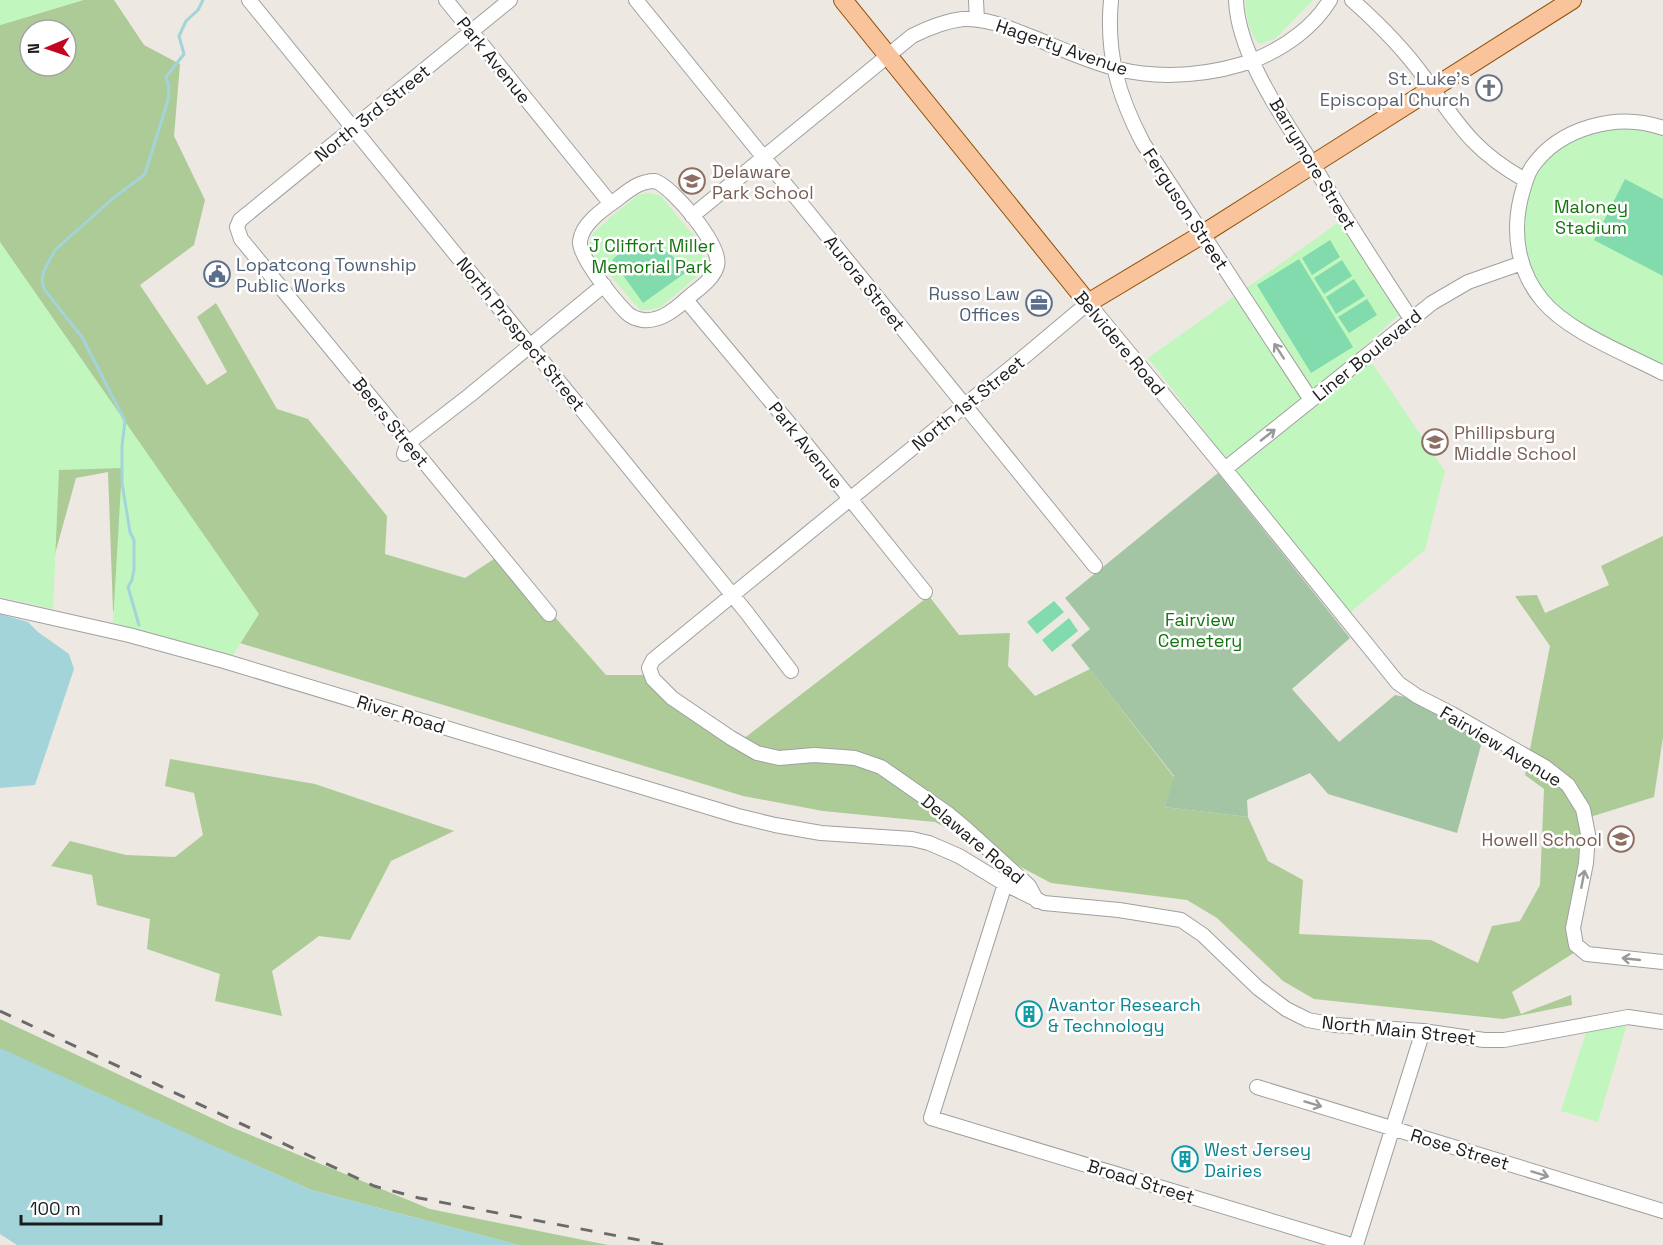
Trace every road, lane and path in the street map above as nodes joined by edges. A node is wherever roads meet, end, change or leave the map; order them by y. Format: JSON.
{"nodes":[{"id":1,"x":249,"y":0,"type":"edge"},
{"id":2,"x":446,"y":0,"type":"edge"},
{"id":3,"x":510,"y":0,"type":"edge"},
{"id":4,"x":636,"y":0,"type":"edge"},
{"id":5,"x":843,"y":0,"type":"edge"},
{"id":6,"x":976,"y":0,"type":"edge"},
{"id":7,"x":1111,"y":0,"type":"edge"},
{"id":8,"x":1236,"y":0,"type":"edge"},
{"id":9,"x":1330,"y":0,"type":"edge"},
{"id":10,"x":1352,"y":0,"type":"edge"},
{"id":11,"x":1572,"y":0,"type":"edge"},
{"id":12,"x":977,"y":20,"type":"junction"},
{"id":13,"x":471,"y":32,"type":"junction"},
{"id":14,"x":888,"y":57,"type":"junction"},
{"id":15,"x":1253,"y":60,"type":"junction"},
{"id":16,"x":1113,"y":68,"type":"junction"},
{"id":17,"x":1432,"y":89,"type":"junction"},
{"id":18,"x":354,"y":128,"type":"junction"},
{"id":19,"x":1663,"y":128,"type":"edge"},
{"id":20,"x":764,"y":158,"type":"junction"},
{"id":21,"x":1312,"y":164,"type":"junction"},
{"id":22,"x":1525,"y":180,"type":"junction"},
{"id":23,"x":611,"y":204,"type":"junction"},
{"id":24,"x":693,"y":216,"type":"junction"},
{"id":25,"x":237,"y":227,"type":"joint"},
{"id":26,"x":1203,"y":234,"type":"junction"},
{"id":27,"x":1522,"y":263,"type":"junction"},
{"id":28,"x":604,"y":285,"type":"junction"},
{"id":29,"x":686,"y":300,"type":"junction"},
{"id":30,"x":1088,"y":303,"type":"junction"},
{"id":31,"x":1411,"y":319,"type":"junction"},
{"id":32,"x":530,"y":346,"type":"junction"},
{"id":33,"x":1663,"y":373,"type":"edge"},
{"id":34,"x":1311,"y":400,"type":"junction"},
{"id":35,"x":964,"y":406,"type":"junction"},
{"id":36,"x":406,"y":448,"type":"junction"},
{"id":37,"x":1225,"y":469,"type":"junction"},
{"id":38,"x":850,"y":499,"type":"junction"},
{"id":39,"x":1095,"y":566,"type":"dead end"},
{"id":40,"x":925,"y":592,"type":"dead end"},
{"id":41,"x":733,"y":595,"type":"junction"},
{"id":42,"x":0,"y":606,"type":"edge"},
{"id":43,"x":549,"y":614,"type":"dead end"},
{"id":44,"x":791,"y":671,"type":"dead end"},
{"id":45,"x":649,"y":672,"type":"joint"},
{"id":46,"x":1399,"y":684,"type":"joint"},
{"id":47,"x":1005,"y":884,"type":"junction"},
{"id":48,"x":1037,"y":901,"type":"junction"},
{"id":49,"x":1663,"y":962,"type":"edge"},
{"id":50,"x":1657,"y":1021,"type":"edge"},
{"id":51,"x":1663,"y":1030,"type":"edge"},
{"id":52,"x":1423,"y":1031,"type":"junction"},
{"id":53,"x":1257,"y":1087,"type":"dead end"},
{"id":54,"x":1392,"y":1128,"type":"junction"},
{"id":55,"x":1663,"y":1211,"type":"edge"},
{"id":56,"x":1351,"y":1245,"type":"edge"},
{"id":57,"x":1356,"y":1245,"type":"edge"}],
"edges":[{"from":1,"to":18,"type":"street","name":"North Prospect Street"},
{"from":2,"to":13,"type":"street","name":"Park Avenue"},
{"from":3,"to":13,"type":"street","name":"North 3rd Street"},
{"from":4,"to":20,"type":"street","name":"Aurora Street"},
{"from":5,"to":14,"type":"main road","name":"Belvidere Road"},
{"from":6,"to":12,"type":"street"},
{"from":7,"to":16,"type":"street","name":"Ferguson Street"},
{"from":8,"to":15,"type":"street","name":"Barrymore Street"},
{"from":9,"to":15,"type":"street","name":"Hagerty Avenue"},
{"from":10,"to":17,"type":"street"},
{"from":11,"to":17,"type":"main road","name":"North 1st Street"},
{"from":12,"to":14,"type":"street","name":"Hagerty Avenue"},
{"from":12,"to":16,"type":"street","name":"Hagerty Avenue"},
{"from":13,"to":18,"type":"street","name":"North 3rd Street"},
{"from":13,"to":23,"type":"street","name":"Park Avenue"},
{"from":14,"to":20,"type":"street","name":"Hagerty Avenue"},
{"from":14,"to":30,"type":"main road","name":"Belvidere Road"},
{"from":15,"to":16,"type":"street","name":"Hagerty Avenue"},
{"from":15,"to":21,"type":"street","name":"Barrymore Street"},
{"from":16,"to":26,"type":"street","name":"Ferguson Street"},
{"from":17,"to":21,"type":"main road","name":"North 1st Street"},
{"from":17,"to":22,"type":"street"},
{"from":18,"to":25,"type":"street","name":"North 3rd Street"},
{"from":18,"to":32,"type":"street","name":"North Prospect Street"},
{"from":19,"to":22,"type":"street"},
{"from":20,"to":24,"type":"street","name":"Hagerty Avenue"},
{"from":20,"to":35,"type":"street","name":"Aurora Street"},
{"from":21,"to":26,"type":"main road","name":"North 1st Street"},
{"from":21,"to":31,"type":"street","name":"Barrymore Street"},
{"from":22,"to":27,"type":"street"},
{"from":23,"to":24,"type":"street"},
{"from":23,"to":28,"type":"street"},
{"from":24,"to":29,"type":"street"},
{"from":25,"to":36,"type":"street","name":"Beers Street"},
{"from":26,"to":30,"type":"main road","name":"North 1st Street"},
{"from":34,"to":26,"type":"street","name":"Ferguson Street","one_way":true},
{"from":27,"to":31,"type":"street","name":"Liner Boulevard"},
{"from":27,"to":33,"type":"street"},
{"from":28,"to":29,"type":"street"},
{"from":28,"to":32,"type":"street"},
{"from":29,"to":38,"type":"street","name":"Park Avenue"},
{"from":30,"to":35,"type":"street","name":"North 1st Street"},
{"from":30,"to":37,"type":"street","name":"Belvidere Road"},
{"from":31,"to":34,"type":"street","name":"Liner Boulevard"},
{"from":32,"to":36,"type":"street"},
{"from":32,"to":41,"type":"street","name":"North Prospect Street"},
{"from":37,"to":34,"type":"street","name":"Liner Boulevard","one_way":true},
{"from":35,"to":38,"type":"street","name":"North 1st Street"},
{"from":35,"to":39,"type":"street","name":"Aurora Street"},
{"from":36,"to":43,"type":"street","name":"Beers Street"},
{"from":37,"to":46,"type":"street","name":"Belvidere Road"},
{"from":38,"to":40,"type":"street","name":"Park Avenue"},
{"from":38,"to":41,"type":"street","name":"North 1st Street"},
{"from":41,"to":44,"type":"street","name":"North Prospect Street"},
{"from":41,"to":45,"type":"street","name":"North 1st Street"},
{"from":42,"to":47,"type":"street","name":"River Road"},
{"from":45,"to":48,"type":"street","name":"Delaware Road"},
{"from":49,"to":46,"type":"street","name":"Fairview Avenue","one_way":true},
{"from":47,"to":48,"type":"street","name":"North Main Street"},
{"from":47,"to":56,"type":"street","name":"Broad Street"},
{"from":48,"to":52,"type":"street","name":"North Main Street"},
{"from":50,"to":51,"type":"street","name":"North Main Street"},
{"from":50,"to":52,"type":"street","name":"North Main Street"},
{"from":52,"to":54,"type":"street"},
{"from":53,"to":54,"type":"street","name":"Rose Street","one_way":true},
{"from":54,"to":55,"type":"street","name":"Rose Street","one_way":true},
{"from":54,"to":57,"type":"street"}]}
